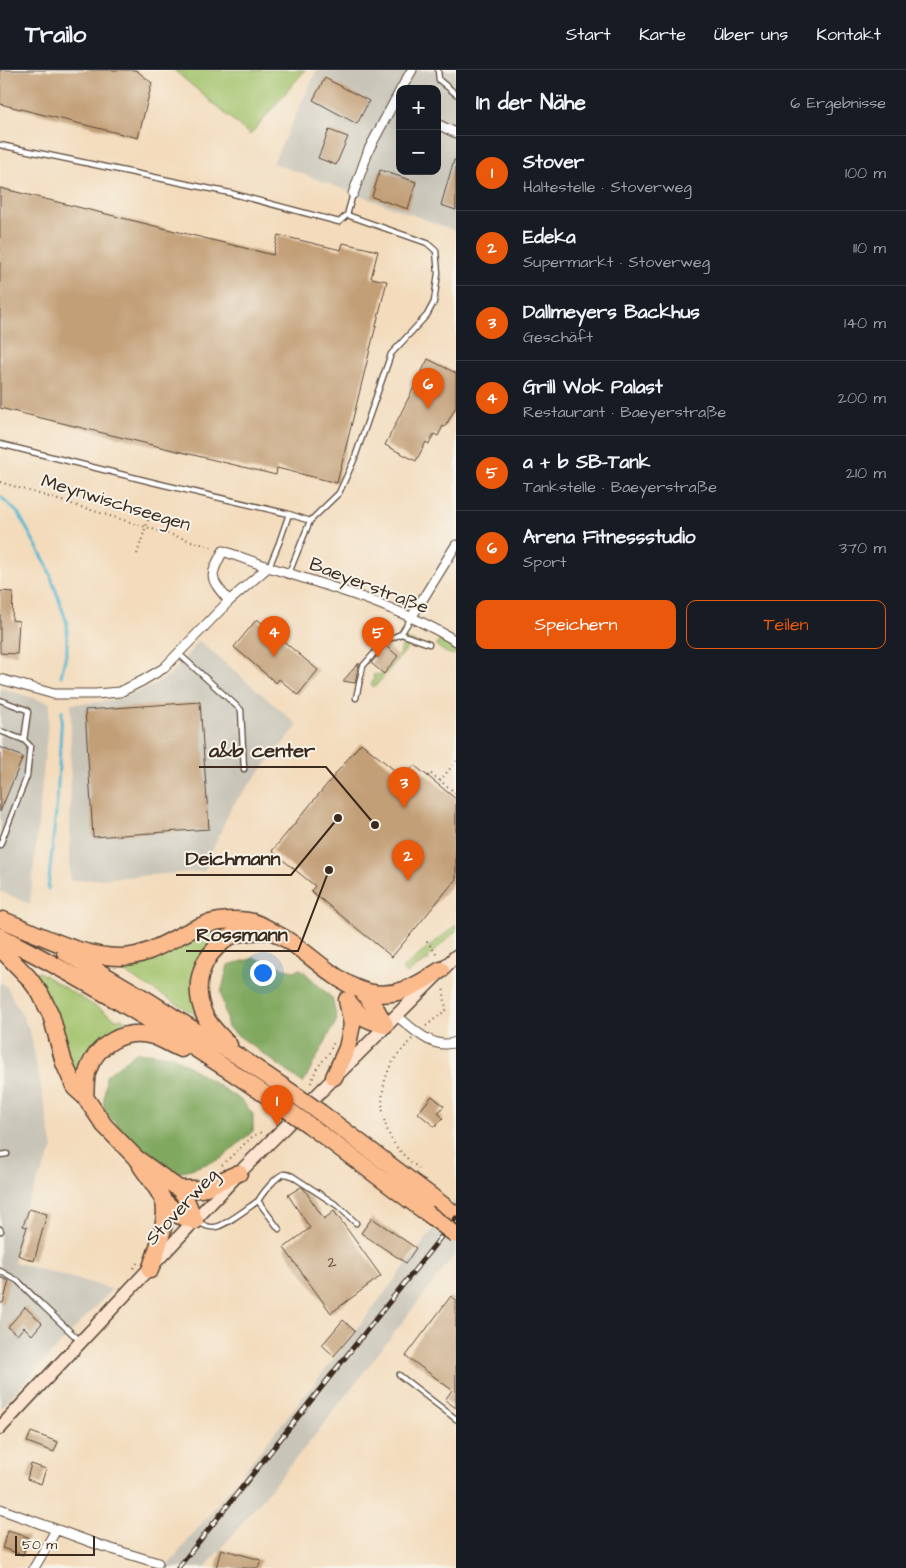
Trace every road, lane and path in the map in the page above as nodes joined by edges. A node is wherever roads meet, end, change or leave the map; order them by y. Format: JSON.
{"nodes":[{"id":1,"x":412,"y":70,"type":"edge"},
{"id":2,"x":438,"y":70,"type":"edge"},
{"id":3,"x":403,"y":85,"type":"edge"},
{"id":4,"x":456,"y":94,"type":"edge"},
{"id":5,"x":396,"y":106,"type":"edge"},
{"id":6,"x":441,"y":126,"type":"edge"},
{"id":7,"x":456,"y":133,"type":"edge"},
{"id":8,"x":0,"y":145,"type":"edge"},
{"id":9,"x":353,"y":194,"type":"joint"},
{"id":10,"x":347,"y":215,"type":"junction"},
{"id":11,"x":0,"y":444,"type":"edge"},
{"id":12,"x":0,"y":482,"type":"edge"},
{"id":13,"x":289,"y":514,"type":"junction"},
{"id":14,"x":149,"y":517,"type":"dead end"},
{"id":15,"x":310,"y":521,"type":"junction"},
{"id":16,"x":146,"y":527,"type":"junction"},
{"id":17,"x":456,"y":545,"type":"edge"},
{"id":18,"x":223,"y":551,"type":"junction"},
{"id":19,"x":137,"y":554,"type":"dead end"},
{"id":20,"x":268,"y":567,"type":"junction"},
{"id":21,"x":288,"y":573,"type":"junction"},
{"id":22,"x":229,"y":601,"type":"junction"},
{"id":23,"x":411,"y":618,"type":"junction"},
{"id":24,"x":401,"y":634,"type":"junction"},
{"id":25,"x":456,"y":641,"type":"edge"},
{"id":26,"x":430,"y":644,"type":"dead end"},
{"id":27,"x":178,"y":652,"type":"junction"},
{"id":28,"x":1,"y":681,"type":"edge"},
{"id":29,"x":356,"y":698,"type":"dead end"},
{"id":30,"x":0,"y":700,"type":"edge"},
{"id":31,"x":0,"y":731,"type":"edge"},
{"id":32,"x":24,"y":740,"type":"junction"},
{"id":33,"x":456,"y":761,"type":"edge"},
{"id":34,"x":244,"y":769,"type":"dead end"},
{"id":35,"x":428,"y":776,"type":"dead end"},
{"id":36,"x":440,"y":780,"type":"junction"},
{"id":37,"x":456,"y":793,"type":"edge"},
{"id":38,"x":0,"y":845,"type":"edge"},
{"id":39,"x":2,"y":919,"type":"edge"},
{"id":40,"x":272,"y":931,"type":"junction"},
{"id":41,"x":0,"y":936,"type":"edge"},
{"id":42,"x":427,"y":941,"type":"dead end"},
{"id":43,"x":0,"y":948,"type":"edge"},
{"id":44,"x":456,"y":956,"type":"edge"},
{"id":45,"x":436,"y":966,"type":"junction"},
{"id":46,"x":329,"y":973,"type":"junction"},
{"id":47,"x":363,"y":992,"type":"junction"},
{"id":48,"x":347,"y":1000,"type":"junction"},
{"id":49,"x":391,"y":1020,"type":"junction"},
{"id":50,"x":418,"y":1033,"type":"junction"},
{"id":51,"x":456,"y":1042,"type":"edge"},
{"id":52,"x":241,"y":1058,"type":"junction"},
{"id":53,"x":334,"y":1077,"type":"junction"},
{"id":54,"x":242,"y":1078,"type":"junction"},
{"id":55,"x":85,"y":1097,"type":"junction"},
{"id":56,"x":7,"y":1154,"type":"dead end"},
{"id":57,"x":0,"y":1155,"type":"edge"},
{"id":58,"x":136,"y":1158,"type":"junction"},
{"id":59,"x":239,"y":1173,"type":"junction"},
{"id":60,"x":426,"y":1175,"type":"dead end"},
{"id":61,"x":179,"y":1189,"type":"junction"},
{"id":62,"x":258,"y":1201,"type":"junction"},
{"id":63,"x":164,"y":1202,"type":"junction"},
{"id":64,"x":432,"y":1206,"type":"junction"},
{"id":65,"x":456,"y":1215,"type":"edge"},
{"id":66,"x":195,"y":1220,"type":"junction"},
{"id":67,"x":356,"y":1223,"type":"dead end"},
{"id":68,"x":279,"y":1229,"type":"dead end"},
{"id":69,"x":456,"y":1235,"type":"edge"},
{"id":70,"x":150,"y":1270,"type":"junction"},
{"id":71,"x":0,"y":1271,"type":"edge"},
{"id":72,"x":81,"y":1342,"type":"junction"},
{"id":73,"x":399,"y":1375,"type":"dead end"},
{"id":74,"x":456,"y":1419,"type":"edge"},
{"id":75,"x":0,"y":1428,"type":"edge"},
{"id":76,"x":0,"y":1509,"type":"edge"},
{"id":77,"x":56,"y":1530,"type":"junction"},
{"id":78,"x":158,"y":1563,"type":"dead end"},
{"id":79,"x":34,"y":1568,"type":"edge"}],
"edges":[{"from":1,"to":3,"type":"street"},
{"from":2,"to":4,"type":"lane"},
{"from":5,"to":9,"type":"street"},
{"from":6,"to":7,"type":"street"},
{"from":8,"to":10,"type":"lane"},
{"from":9,"to":10,"type":"lane"},
{"from":10,"to":15,"type":"lane"},
{"from":11,"to":13,"type":"lane"},
{"from":12,"to":16,"type":"path","name":"Meynwischseegen"},
{"from":13,"to":15,"type":"lane"},
{"from":13,"to":20,"type":"lane"},
{"from":14,"to":16,"type":"path"},
{"from":15,"to":21,"type":"lane"},
{"from":16,"to":18,"type":"path","name":"Meynwischseegen"},
{"from":16,"to":19,"type":"path"},
{"from":17,"to":23,"type":"street"},
{"from":18,"to":20,"type":"street","name":"Baeyerstraße"},
{"from":18,"to":22,"type":"street"},
{"from":20,"to":21,"type":"street","name":"Baeyerstraße"},
{"from":20,"to":22,"type":"street"},
{"from":21,"to":23,"type":"street","name":"Baeyerstraße"},
{"from":22,"to":27,"type":"street"},
{"from":23,"to":24,"type":"lane"},
{"from":23,"to":25,"type":"street","name":"Baeyerstraße"},
{"from":24,"to":26,"type":"lane"},
{"from":24,"to":29,"type":"lane"},
{"from":27,"to":28,"type":"street"},
{"from":27,"to":34,"type":"lane"},
{"from":30,"to":32,"type":"lane"},
{"from":31,"to":32,"type":"lane"},
{"from":32,"to":38,"type":"lane"},
{"from":33,"to":36,"type":"path"},
{"from":35,"to":36,"type":"path"},
{"from":36,"to":37,"type":"path"},
{"from":39,"to":40,"type":"highway"},
{"from":39,"to":52,"type":"highway"},
{"from":40,"to":46,"type":"highway"},
{"from":40,"to":52,"type":"highway"},
{"from":41,"to":54,"type":"highway"},
{"from":42,"to":45,"type":"path"},
{"from":43,"to":55,"type":"highway"},
{"from":44,"to":45,"type":"street","name":"Stoverweg"},
{"from":45,"to":47,"type":"highway"},
{"from":45,"to":49,"type":"street","name":"Stoverweg"},
{"from":45,"to":50,"type":"path"},
{"from":46,"to":47,"type":"highway"},
{"from":46,"to":48,"type":"highway"},
{"from":47,"to":49,"type":"highway"},
{"from":48,"to":49,"type":"highway"},
{"from":48,"to":53,"type":"highway"},
{"from":49,"to":50,"type":"street"},
{"from":49,"to":53,"type":"street","name":"Stoverweg"},
{"from":50,"to":51,"type":"street"},
{"from":50,"to":60,"type":"path"},
{"from":52,"to":64,"type":"highway","bridge":true},
{"from":53,"to":59,"type":"street","name":"Stoverweg"},
{"from":54,"to":55,"type":"highway"},
{"from":54,"to":64,"type":"highway","bridge":true},
{"from":55,"to":58,"type":"highway"},
{"from":56,"to":57,"type":"lane"},
{"from":58,"to":61,"type":"highway"},
{"from":58,"to":63,"type":"highway"},
{"from":59,"to":61,"type":"highway"},
{"from":59,"to":66,"type":"street","name":"Stoverweg"},
{"from":61,"to":66,"type":"highway"},
{"from":62,"to":66,"type":"lane"},
{"from":62,"to":67,"type":"lane"},
{"from":62,"to":68,"type":"lane"},
{"from":63,"to":66,"type":"highway"},
{"from":63,"to":70,"type":"highway"},
{"from":64,"to":65,"type":"highway"},
{"from":64,"to":69,"type":"highway","bridge":true},
{"from":66,"to":70,"type":"street","name":"Stoverweg"},
{"from":70,"to":72,"type":"street","name":"Stoverweg"},
{"from":71,"to":72,"type":"lane"},
{"from":72,"to":75,"type":"street","name":"Stoverweg"},
{"from":73,"to":74,"type":"lane"},
{"from":76,"to":77,"type":"street"},
{"from":77,"to":78,"type":"street"},
{"from":77,"to":79,"type":"street"}]}
